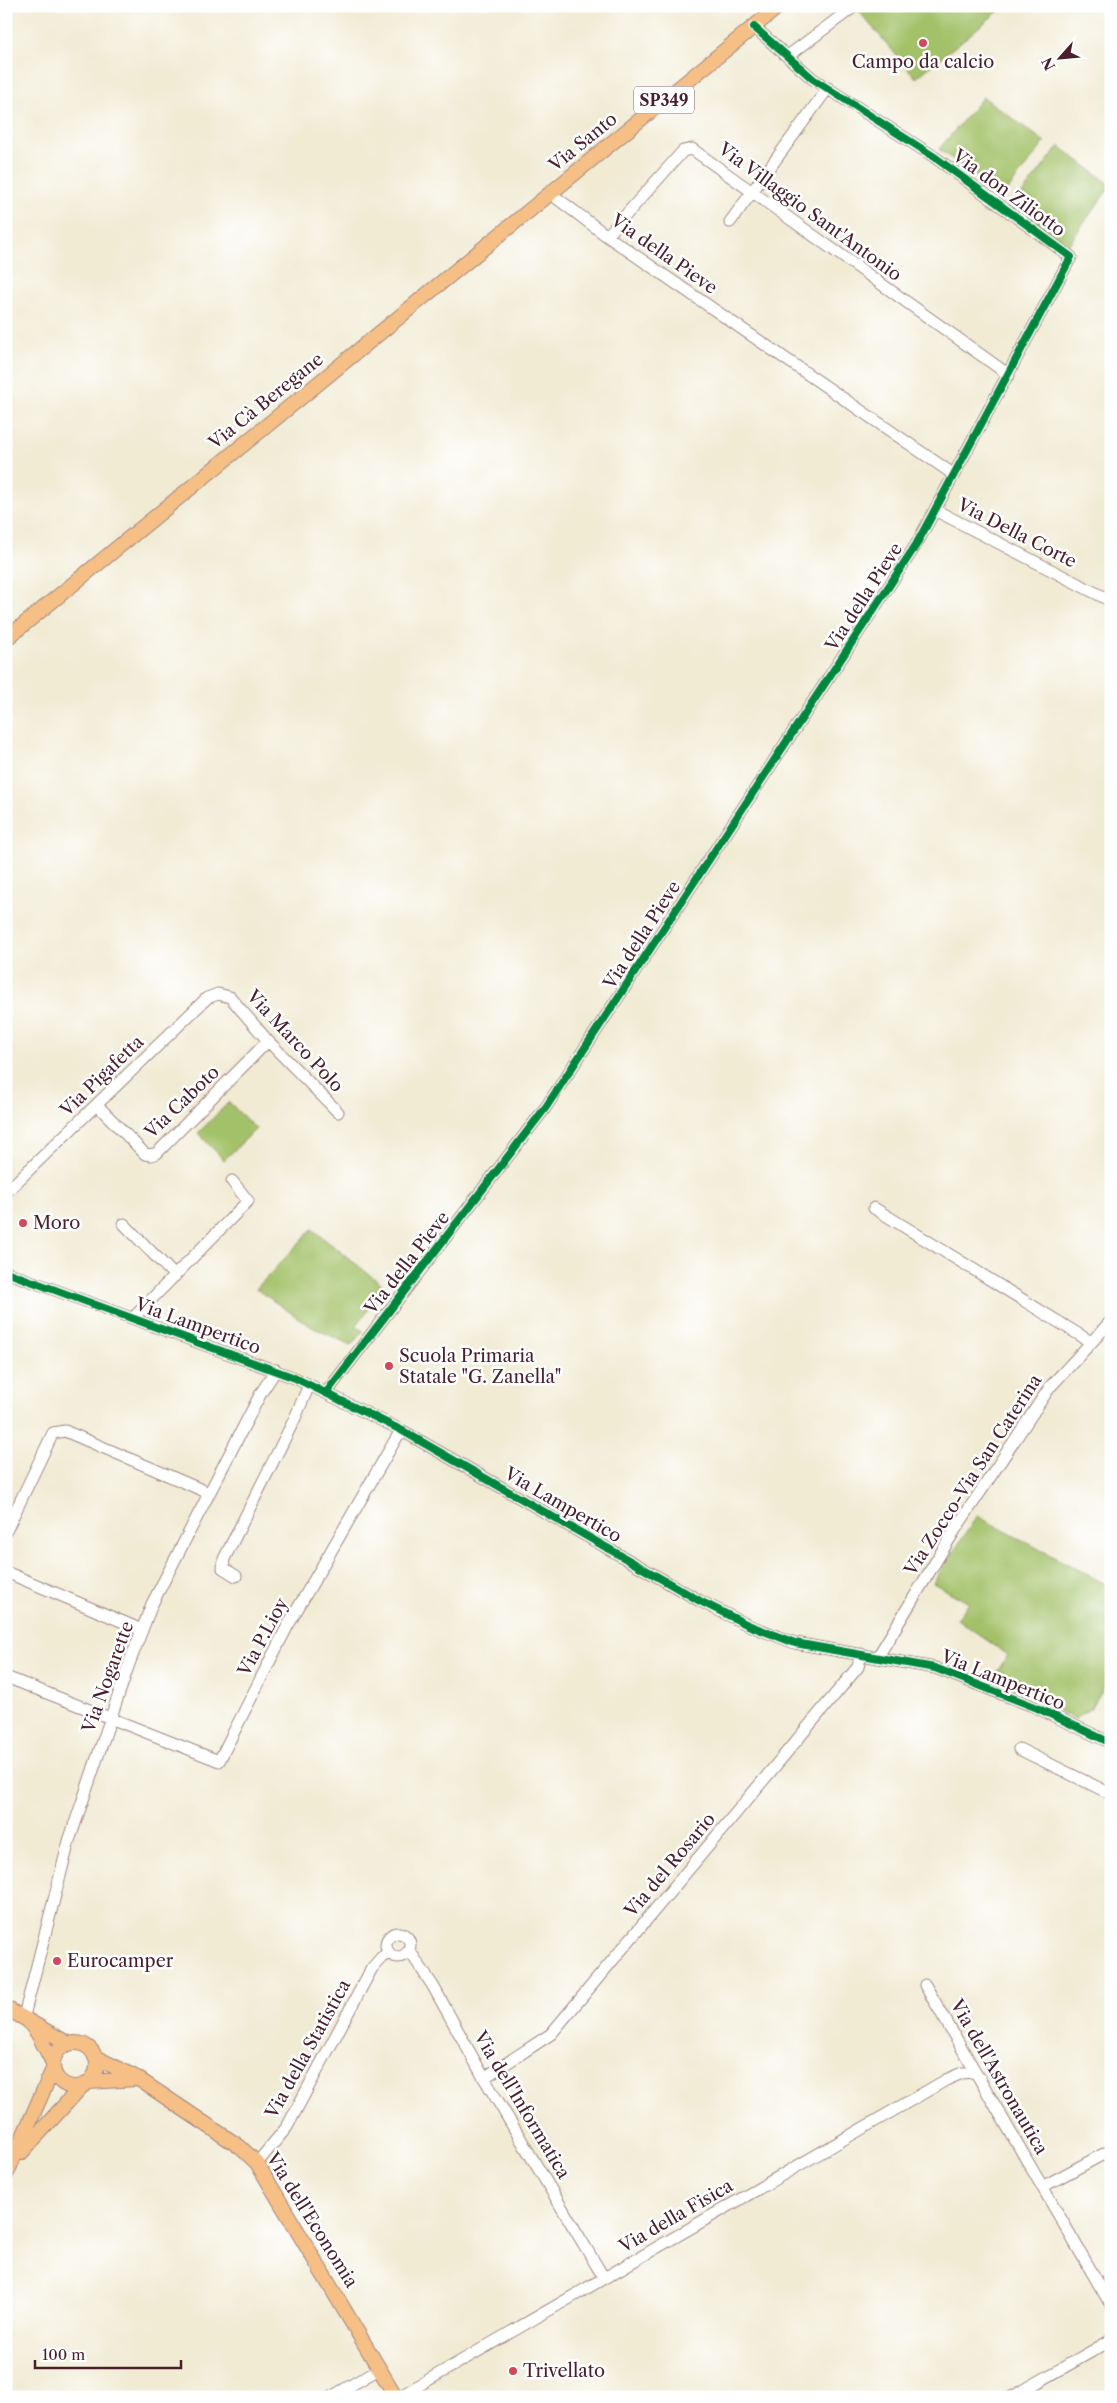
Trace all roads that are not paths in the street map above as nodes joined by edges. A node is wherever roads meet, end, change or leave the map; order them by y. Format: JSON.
{"nodes":[{"id":1,"x":779,"y":6,"type":"edge"},
{"id":2,"x":852,"y":8,"type":"dead end"},
{"id":3,"x":754,"y":27,"type":"junction"},
{"id":4,"x":788,"y":56,"type":"junction"},
{"id":5,"x":828,"y":88,"type":"junction"},
{"id":6,"x":751,"y":191,"type":"junction"},
{"id":7,"x":550,"y":194,"type":"junction"},
{"id":8,"x":730,"y":222,"type":"dead end"},
{"id":9,"x":607,"y":236,"type":"junction"},
{"id":10,"x":1008,"y":375,"type":"junction"},
{"id":11,"x":953,"y":474,"type":"junction"},
{"id":12,"x":934,"y":510,"type":"junction"},
{"id":13,"x":1111,"y":601,"type":"edge"},
{"id":14,"x":6,"y":638,"type":"edge"},
{"id":15,"x":225,"y":994,"type":"joint"},
{"id":16,"x":268,"y":1041,"type":"junction"},
{"id":17,"x":97,"y":1105,"type":"junction"},
{"id":18,"x":338,"y":1112,"type":"dead end"},
{"id":19,"x":232,"y":1181,"type":"dead end"},
{"id":20,"x":6,"y":1192,"type":"edge"},
{"id":21,"x":874,"y":1208,"type":"dead end"},
{"id":22,"x":124,"y":1224,"type":"dead end"},
{"id":23,"x":6,"y":1272,"type":"edge"},
{"id":24,"x":175,"y":1276,"type":"junction"},
{"id":25,"x":132,"y":1318,"type":"junction"},
{"id":26,"x":1111,"y":1320,"type":"edge"},
{"id":27,"x":1091,"y":1342,"type":"junction"},
{"id":28,"x":276,"y":1370,"type":"junction"},
{"id":29,"x":309,"y":1385,"type":"junction"},
{"id":30,"x":326,"y":1393,"type":"junction"},
{"id":31,"x":401,"y":1430,"type":"junction"},
{"id":32,"x":209,"y":1493,"type":"junction"},
{"id":33,"x":6,"y":1531,"type":"edge"},
{"id":34,"x":6,"y":1572,"type":"edge"},
{"id":35,"x":236,"y":1576,"type":"dead end"},
{"id":36,"x":142,"y":1630,"type":"junction"},
{"id":37,"x":860,"y":1654,"type":"junction"},
{"id":38,"x":877,"y":1658,"type":"junction"},
{"id":39,"x":6,"y":1677,"type":"edge"},
{"id":40,"x":109,"y":1718,"type":"junction"},
{"id":41,"x":1111,"y":1742,"type":"edge"},
{"id":42,"x":1019,"y":1748,"type":"dead end"},
{"id":43,"x":1111,"y":1794,"type":"edge"},
{"id":44,"x":409,"y":1950,"type":"junction"},
{"id":45,"x":389,"y":1953,"type":"junction"},
{"id":46,"x":924,"y":1985,"type":"dead end"},
{"id":47,"x":6,"y":2008,"type":"edge"},
{"id":48,"x":24,"y":2016,"type":"junction"},
{"id":49,"x":70,"y":2044,"type":"junction"},
{"id":50,"x":95,"y":2057,"type":"junction"},
{"id":51,"x":53,"y":2066,"type":"junction"},
{"id":52,"x":974,"y":2072,"type":"junction"},
{"id":53,"x":137,"y":2078,"type":"junction"},
{"id":54,"x":484,"y":2078,"type":"junction"},
{"id":55,"x":85,"y":2084,"type":"junction"},
{"id":56,"x":1111,"y":2150,"type":"edge"},
{"id":57,"x":257,"y":2163,"type":"junction"},
{"id":58,"x":9,"y":2169,"type":"edge"},
{"id":59,"x":1042,"y":2188,"type":"junction"},
{"id":60,"x":604,"y":2278,"type":"junction"},
{"id":61,"x":1111,"y":2305,"type":"edge"},
{"id":62,"x":1109,"y":2340,"type":"edge"},
{"id":63,"x":379,"y":2369,"type":"junction"},
{"id":64,"x":331,"y":2397,"type":"edge"},
{"id":65,"x":397,"y":2397,"type":"edge"},
{"id":66,"x":1012,"y":2397,"type":"edge"}],
"edges":[{"from":1,"to":3,"type":"main road","name":"Via Santo","number":"SP349"},
{"from":2,"to":4,"type":"street"},
{"from":3,"to":4,"type":"street","name":"Via don Ziliotto"},
{"from":3,"to":7,"type":"main road","name":"Via Santo","number":"SP349"},
{"from":4,"to":5,"type":"street","name":"Via don Ziliotto"},
{"from":5,"to":6,"type":"street"},
{"from":5,"to":10,"type":"street","name":"Via don Ziliotto"},
{"from":6,"to":8,"type":"street"},
{"from":6,"to":9,"type":"street","name":"Via Villaggio Sant'Antonio"},
{"from":6,"to":10,"type":"street","name":"Via Villaggio Sant'Antonio"},
{"from":7,"to":9,"type":"street","name":"Via della Pieve"},
{"from":7,"to":14,"type":"main road","name":"Via Cà Beregane","number":"SP349"},
{"from":9,"to":11,"type":"street","name":"Via della Pieve"},
{"from":10,"to":11,"type":"street","name":"Via don Ziliotto"},
{"from":11,"to":12,"type":"street","name":"Via della Pieve"},
{"from":12,"to":13,"type":"street","name":"Via Della Corte"},
{"from":12,"to":30,"type":"street","name":"Via della Pieve"},
{"from":15,"to":16,"type":"street","name":"Via Marco Polo"},
{"from":15,"to":17,"type":"street","name":"Via Pigafetta"},
{"from":16,"to":17,"type":"street","name":"Via Caboto"},
{"from":16,"to":18,"type":"street","name":"Via Marco Polo"},
{"from":17,"to":20,"type":"street","name":"Via Pigafetta"},
{"from":19,"to":24,"type":"street","name":"Via Lampertico"},
{"from":21,"to":27,"type":"street"},
{"from":22,"to":24,"type":"street"},
{"from":23,"to":25,"type":"street","name":"Via Lampertico"},
{"from":24,"to":25,"type":"street","name":"Via Lampertico"},
{"from":25,"to":28,"type":"street","name":"Via Lampertico"},
{"from":26,"to":27,"type":"street","name":"Via Zocco-Via San Caterina"},
{"from":27,"to":38,"type":"street","name":"Via Zocco-Via San Caterina"},
{"from":28,"to":29,"type":"street","name":"Via Lampertico"},
{"from":28,"to":32,"type":"street","name":"Via Nogarette"},
{"from":29,"to":30,"type":"street","name":"Via Lampertico"},
{"from":29,"to":35,"type":"street"},
{"from":30,"to":31,"type":"street","name":"Via Lampertico"},
{"from":31,"to":37,"type":"street","name":"Via Lampertico"},
{"from":31,"to":40,"type":"street","name":"Via P.Lioy"},
{"from":32,"to":33,"type":"street"},
{"from":32,"to":36,"type":"street","name":"Via Nogarette"},
{"from":34,"to":36,"type":"street"},
{"from":36,"to":40,"type":"street","name":"Via Nogarette"},
{"from":37,"to":38,"type":"street","name":"Via Lampertico"},
{"from":37,"to":54,"type":"street","name":"Via del Rosario"},
{"from":38,"to":41,"type":"street","name":"Via Lampertico"},
{"from":39,"to":40,"type":"street"},
{"from":40,"to":48,"type":"street","name":"Via Nogarette"},
{"from":42,"to":43,"type":"street"},
{"from":44,"to":45,"type":"street"},
{"from":44,"to":45,"type":"street","name":"Via della Statistica"},
{"from":44,"to":54,"type":"street","name":"Via dell'Informatica"},
{"from":45,"to":57,"type":"street","name":"Via della Statistica"},
{"from":46,"to":52,"type":"street","name":"Via dell'Astronautica"},
{"from":47,"to":48,"type":"main road"},
{"from":48,"to":49,"type":"main road"},
{"from":48,"to":51,"type":"main road"},
{"from":49,"to":50,"type":"main road"},
{"from":49,"to":51,"type":"main road"},
{"from":50,"to":53,"type":"main road","name":"Via dell'Economia"},
{"from":50,"to":55,"type":"main road"},
{"from":51,"to":55,"type":"main road"},
{"from":51,"to":58,"type":"main road"},
{"from":52,"to":59,"type":"street","name":"Via dell'Astronautica"},
{"from":52,"to":60,"type":"street","name":"Via della Fisica"},
{"from":53,"to":55,"type":"main road"},
{"from":53,"to":57,"type":"main road","name":"Via dell'Economia"},
{"from":54,"to":60,"type":"street","name":"Via dell'Informatica"},
{"from":55,"to":58,"type":"main road"},
{"from":56,"to":59,"type":"street"},
{"from":57,"to":63,"type":"main road","name":"Via dell'Economia"},
{"from":59,"to":61,"type":"street","name":"Via dell'Astronautica"},
{"from":60,"to":65,"type":"street","name":"Via della Fisica"},
{"from":62,"to":66,"type":"street"},
{"from":63,"to":64,"type":"street"},
{"from":63,"to":65,"type":"main road","name":"Via dell'Economia"}]}
